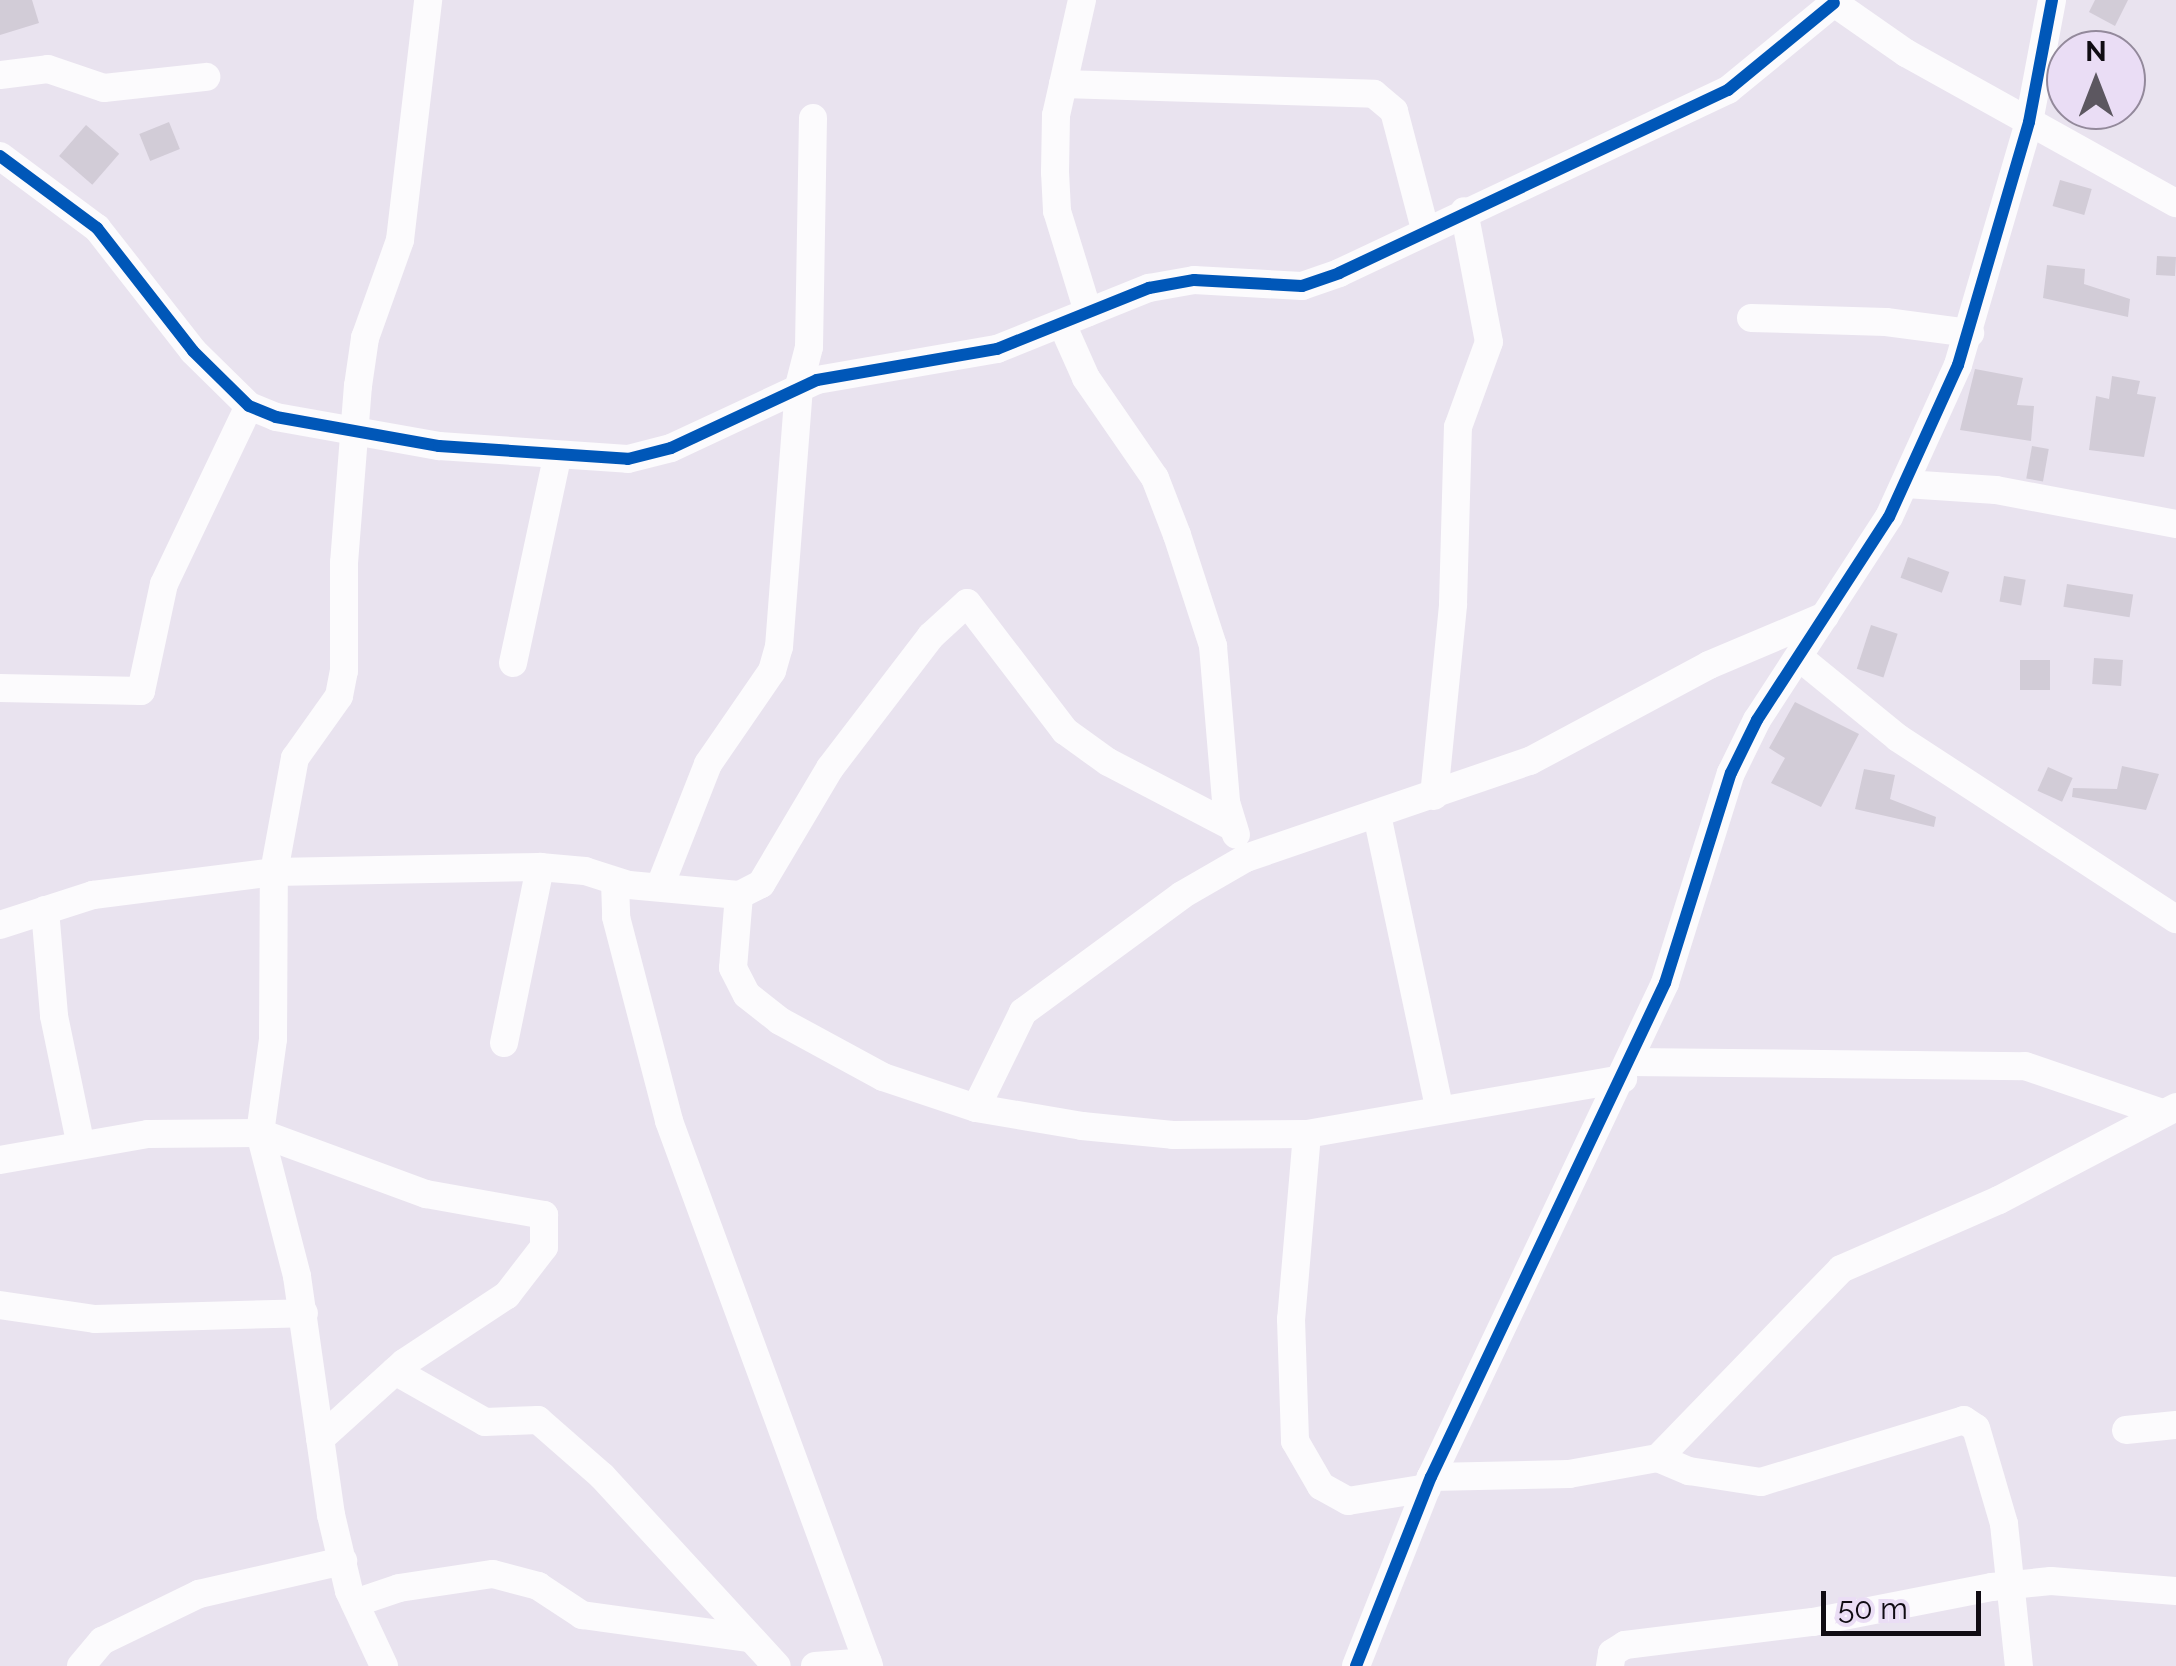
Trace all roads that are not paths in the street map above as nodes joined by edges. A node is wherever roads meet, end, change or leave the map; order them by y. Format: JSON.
{"nodes":[{"id":1,"x":428,"y":0,"type":"edge"},
{"id":2,"x":1082,"y":0,"type":"edge"},
{"id":3,"x":2052,"y":0,"type":"edge"},
{"id":4,"x":1832,"y":2,"type":"edge"},
{"id":5,"x":0,"y":75,"type":"edge"},
{"id":6,"x":206,"y":77,"type":"dead end"},
{"id":7,"x":1063,"y":84,"type":"junction"},
{"id":8,"x":813,"y":118,"type":"dead end"},
{"id":9,"x":2029,"y":122,"type":"junction"},
{"id":10,"x":0,"y":156,"type":"edge"},
{"id":11,"x":2176,"y":203,"type":"edge"},
{"id":12,"x":1464,"y":211,"type":"junction"},
{"id":13,"x":1425,"y":229,"type":"junction"},
{"id":14,"x":1088,"y":312,"type":"junction"},
{"id":15,"x":1751,"y":318,"type":"dead end"},
{"id":16,"x":1062,"y":324,"type":"junction"},
{"id":17,"x":1970,"y":334,"type":"junction"},
{"id":18,"x":799,"y":386,"type":"junction"},
{"id":19,"x":249,"y":406,"type":"junction"},
{"id":20,"x":354,"y":426,"type":"junction"},
{"id":21,"x":557,"y":458,"type":"junction"},
{"id":22,"x":1906,"y":484,"type":"junction"},
{"id":23,"x":2176,"y":524,"type":"edge"},
{"id":24,"x":1828,"y":614,"type":"junction"},
{"id":25,"x":1800,"y":658,"type":"junction"},
{"id":26,"x":513,"y":662,"type":"dead end"},
{"id":27,"x":0,"y":688,"type":"edge"},
{"id":28,"x":1434,"y":796,"type":"junction"},
{"id":29,"x":1376,"y":815,"type":"junction"},
{"id":30,"x":1233,"y":827,"type":"junction"},
{"id":31,"x":1246,"y":858,"type":"junction"},
{"id":32,"x":540,"y":867,"type":"junction"},
{"id":33,"x":274,"y":872,"type":"junction"},
{"id":34,"x":615,"y":882,"type":"junction"},
{"id":35,"x":660,"y":886,"type":"junction"},
{"id":36,"x":739,"y":895,"type":"junction"},
{"id":37,"x":45,"y":910,"type":"junction"},
{"id":38,"x":2176,"y":919,"type":"edge"},
{"id":39,"x":0,"y":925,"type":"edge"},
{"id":40,"x":504,"y":1043,"type":"dead end"},
{"id":41,"x":1627,"y":1071,"type":"junction"},
{"id":42,"x":1583,"y":1084,"type":"junction"},
{"id":43,"x":1439,"y":1106,"type":"junction"},
{"id":44,"x":976,"y":1108,"type":"junction"},
{"id":45,"x":2168,"y":1109,"type":"edge"},
{"id":46,"x":1607,"y":1112,"type":"junction"},
{"id":47,"x":260,"y":1133,"type":"junction"},
{"id":48,"x":1307,"y":1134,"type":"junction"},
{"id":49,"x":80,"y":1142,"type":"junction"},
{"id":50,"x":0,"y":1160,"type":"edge"},
{"id":51,"x":0,"y":1305,"type":"edge"},
{"id":52,"x":304,"y":1313,"type":"junction"},
{"id":53,"x":395,"y":1371,"type":"junction"},
{"id":54,"x":2176,"y":1426,"type":"edge"},
{"id":55,"x":2126,"y":1430,"type":"dead end"},
{"id":56,"x":320,"y":1438,"type":"junction"},
{"id":57,"x":1658,"y":1458,"type":"junction"},
{"id":58,"x":1429,"y":1482,"type":"junction"},
{"id":59,"x":343,"y":1561,"type":"junction"},
{"id":60,"x":2012,"y":1585,"type":"junction"},
{"id":61,"x":2176,"y":1592,"type":"edge"},
{"id":62,"x":355,"y":1603,"type":"junction"},
{"id":63,"x":748,"y":1638,"type":"junction"},
{"id":64,"x":868,"y":1664,"type":"edge"},
{"id":65,"x":81,"y":1666,"type":"edge"},
{"id":66,"x":384,"y":1666,"type":"edge"},
{"id":67,"x":777,"y":1666,"type":"edge"},
{"id":68,"x":815,"y":1666,"type":"edge"},
{"id":69,"x":1356,"y":1666,"type":"edge"},
{"id":70,"x":1610,"y":1666,"type":"edge"},
{"id":71,"x":2019,"y":1666,"type":"edge"}],
"edges":[{"from":1,"to":20,"type":"street"},
{"from":2,"to":7,"type":"street"},
{"from":3,"to":9,"type":"street"},
{"from":4,"to":9,"type":"street"},
{"from":4,"to":12,"type":"street"},
{"from":5,"to":6,"type":"street"},
{"from":7,"to":13,"type":"street"},
{"from":7,"to":14,"type":"street"},
{"from":8,"to":18,"type":"street"},
{"from":9,"to":11,"type":"street"},
{"from":9,"to":17,"type":"street"},
{"from":10,"to":19,"type":"street"},
{"from":12,"to":13,"type":"street"},
{"from":12,"to":28,"type":"street"},
{"from":13,"to":14,"type":"street"},
{"from":14,"to":16,"type":"street"},
{"from":15,"to":17,"type":"street"},
{"from":16,"to":18,"type":"street"},
{"from":16,"to":30,"type":"street"},
{"from":17,"to":22,"type":"street"},
{"from":18,"to":21,"type":"street"},
{"from":18,"to":35,"type":"street"},
{"from":19,"to":20,"type":"street"},
{"from":19,"to":27,"type":"street"},
{"from":20,"to":21,"type":"street"},
{"from":20,"to":33,"type":"street"},
{"from":21,"to":26,"type":"street"},
{"from":22,"to":23,"type":"street"},
{"from":22,"to":24,"type":"street"},
{"from":24,"to":25,"type":"street"},
{"from":24,"to":28,"type":"street"},
{"from":25,"to":38,"type":"street"},
{"from":25,"to":41,"type":"street"},
{"from":28,"to":29,"type":"street"},
{"from":29,"to":31,"type":"street"},
{"from":29,"to":43,"type":"street"},
{"from":30,"to":31,"type":"street"},
{"from":30,"to":36,"type":"street"},
{"from":31,"to":44,"type":"street"},
{"from":32,"to":33,"type":"street"},
{"from":32,"to":34,"type":"street"},
{"from":32,"to":40,"type":"street"},
{"from":33,"to":37,"type":"street"},
{"from":33,"to":47,"type":"street"},
{"from":34,"to":35,"type":"street"},
{"from":34,"to":64,"type":"street"},
{"from":35,"to":36,"type":"street"},
{"from":36,"to":44,"type":"street"},
{"from":37,"to":39,"type":"street"},
{"from":37,"to":49,"type":"street"},
{"from":41,"to":42,"type":"street"},
{"from":41,"to":45,"type":"street"},
{"from":41,"to":46,"type":"street"},
{"from":42,"to":43,"type":"street"},
{"from":42,"to":46,"type":"street"},
{"from":43,"to":48,"type":"street"},
{"from":44,"to":48,"type":"street"},
{"from":45,"to":57,"type":"street"},
{"from":46,"to":58,"type":"street"},
{"from":47,"to":49,"type":"street"},
{"from":47,"to":52,"type":"street"},
{"from":47,"to":53,"type":"street"},
{"from":48,"to":58,"type":"street"},
{"from":49,"to":50,"type":"street"},
{"from":51,"to":52,"type":"street"},
{"from":52,"to":56,"type":"street"},
{"from":53,"to":56,"type":"street"},
{"from":53,"to":63,"type":"street"},
{"from":54,"to":55,"type":"street"},
{"from":56,"to":59,"type":"street"},
{"from":57,"to":58,"type":"street"},
{"from":57,"to":60,"type":"street"},
{"from":58,"to":69,"type":"street"},
{"from":59,"to":62,"type":"street"},
{"from":59,"to":65,"type":"street"},
{"from":60,"to":61,"type":"street"},
{"from":60,"to":70,"type":"street"},
{"from":60,"to":71,"type":"street"},
{"from":62,"to":63,"type":"street"},
{"from":62,"to":66,"type":"street"},
{"from":63,"to":67,"type":"street"},
{"from":64,"to":68,"type":"street"}]}
